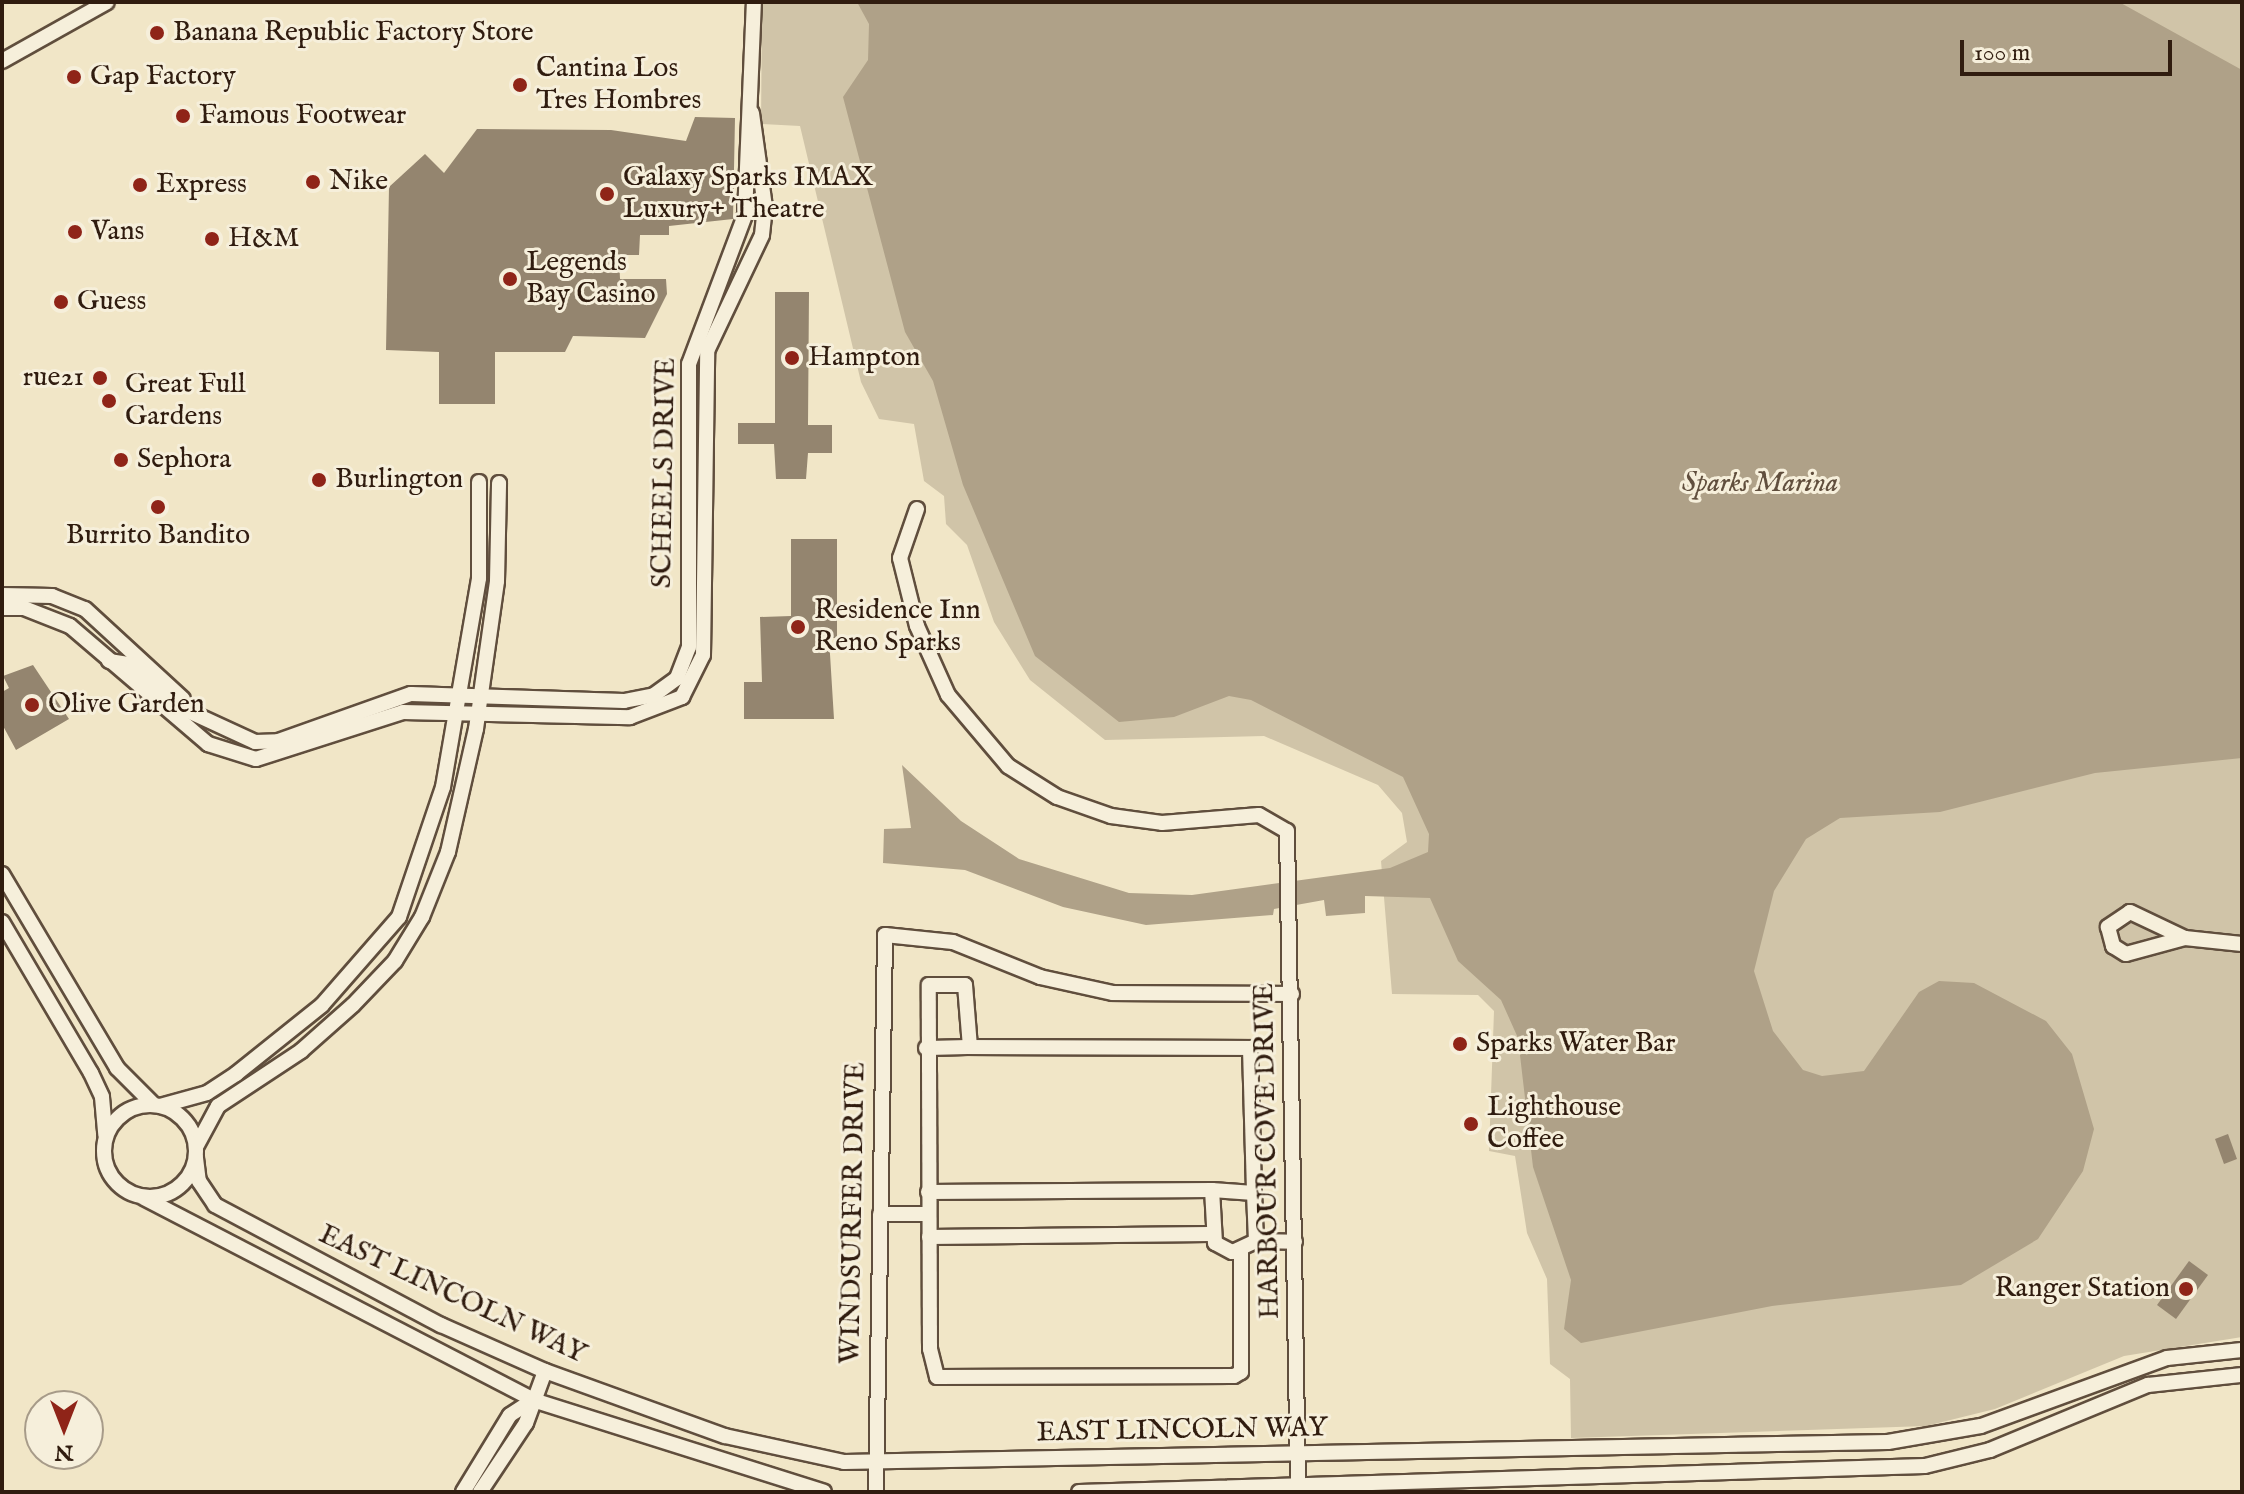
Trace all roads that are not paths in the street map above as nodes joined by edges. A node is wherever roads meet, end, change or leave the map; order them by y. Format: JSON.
{"nodes":[{"id":1,"x":107,"y":2,"type":"edge"},
{"id":2,"x":754,"y":2,"type":"edge"},
{"id":3,"x":2,"y":61,"type":"edge"},
{"id":4,"x":752,"y":113,"type":"junction"},
{"id":5,"x":479,"y":482,"type":"dead end"},
{"id":6,"x":499,"y":483,"type":"dead end"},
{"id":7,"x":697,"y":486,"type":"junction"},
{"id":8,"x":917,"y":509,"type":"dead end"},
{"id":9,"x":2,"y":595,"type":"edge"},
{"id":10,"x":2,"y":608,"type":"edge"},
{"id":11,"x":109,"y":661,"type":"junction"},
{"id":12,"x":457,"y":693,"type":"junction"},
{"id":13,"x":479,"y":699,"type":"junction"},
{"id":14,"x":455,"y":710,"type":"junction"},
{"id":15,"x":202,"y":717,"type":"junction"},
{"id":16,"x":237,"y":738,"type":"junction"},
{"id":17,"x":232,"y":754,"type":"junction"},
{"id":18,"x":2,"y":874,"type":"edge"},
{"id":19,"x":2,"y":922,"type":"edge"},
{"id":20,"x":2185,"y":938,"type":"junction"},
{"id":21,"x":2242,"y":944,"type":"edge"},
{"id":22,"x":1292,"y":994,"type":"junction"},
{"id":23,"x":970,"y":1047,"type":"junction"},
{"id":24,"x":926,"y":1048,"type":"junction"},
{"id":25,"x":157,"y":1105,"type":"junction"},
{"id":26,"x":105,"y":1139,"type":"junction"},
{"id":27,"x":196,"y":1152,"type":"junction"},
{"id":28,"x":1212,"y":1190,"type":"junction"},
{"id":29,"x":928,"y":1192,"type":"junction"},
{"id":30,"x":1254,"y":1193,"type":"junction"},
{"id":31,"x":144,"y":1198,"type":"junction"},
{"id":32,"x":880,"y":1214,"type":"junction"},
{"id":33,"x":929,"y":1214,"type":"junction"},
{"id":34,"x":1209,"y":1234,"type":"junction"},
{"id":35,"x":929,"y":1237,"type":"junction"},
{"id":36,"x":1256,"y":1241,"type":"junction"},
{"id":37,"x":1295,"y":1242,"type":"junction"},
{"id":38,"x":1241,"y":1251,"type":"junction"},
{"id":39,"x":2242,"y":1350,"type":"edge"},
{"id":40,"x":545,"y":1371,"type":"junction"},
{"id":41,"x":2242,"y":1375,"type":"edge"},
{"id":42,"x":533,"y":1400,"type":"junction"},
{"id":43,"x":1298,"y":1454,"type":"junction"},
{"id":44,"x":876,"y":1463,"type":"junction"},
{"id":45,"x":1298,"y":1486,"type":"junction"},
{"id":46,"x":463,"y":1492,"type":"edge"},
{"id":47,"x":480,"y":1492,"type":"edge"},
{"id":48,"x":824,"y":1492,"type":"edge"},
{"id":49,"x":876,"y":1492,"type":"edge"},
{"id":50,"x":1079,"y":1492,"type":"edge"}],
"edges":[{"from":1,"to":3,"type":"street"},
{"from":2,"to":4,"type":"street","name":"SCHEELS DRIVE"},
{"from":4,"to":7,"type":"street","name":"SCHEELS DRIVE"},
{"from":4,"to":7,"type":"street"},
{"from":5,"to":12,"type":"street"},
{"from":6,"to":13,"type":"street"},
{"from":7,"to":13,"type":"street","name":"SCHEELS DRIVE"},
{"from":7,"to":13,"type":"street"},
{"from":8,"to":22,"type":"street","name":"HARBOUR COVE DRIVE"},
{"from":9,"to":15,"type":"street"},
{"from":10,"to":11,"type":"street"},
{"from":11,"to":15,"type":"street"},
{"from":11,"to":17,"type":"street"},
{"from":12,"to":13,"type":"street"},
{"from":12,"to":14,"type":"street"},
{"from":12,"to":16,"type":"street"},
{"from":13,"to":14,"type":"street"},
{"from":13,"to":27,"type":"street"},
{"from":14,"to":17,"type":"street"},
{"from":14,"to":25,"type":"street"},
{"from":15,"to":16,"type":"street"},
{"from":16,"to":17,"type":"street"},
{"from":18,"to":25,"type":"street"},
{"from":19,"to":26,"type":"street"},
{"from":20,"to":20,"type":"street"},
{"from":20,"to":21,"type":"street"},
{"from":22,"to":32,"type":"street","name":"WINDSURFER DRIVE"},
{"from":22,"to":37,"type":"street","name":"HARBOUR COVE DRIVE"},
{"from":23,"to":24,"type":"street"},
{"from":23,"to":24,"type":"street"},
{"from":23,"to":30,"type":"street"},
{"from":24,"to":29,"type":"street"},
{"from":25,"to":26,"type":"street"},
{"from":25,"to":27,"type":"street"},
{"from":26,"to":31,"type":"street"},
{"from":27,"to":31,"type":"street"},
{"from":27,"to":40,"type":"street","name":"EAST LINCOLN WAY"},
{"from":28,"to":29,"type":"street"},
{"from":28,"to":30,"type":"street"},
{"from":28,"to":34,"type":"street"},
{"from":29,"to":33,"type":"street"},
{"from":30,"to":36,"type":"street"},
{"from":31,"to":42,"type":"street","name":"EAST LINCOLN WAY"},
{"from":32,"to":33,"type":"street"},
{"from":32,"to":44,"type":"street","name":"WINDSURFER DRIVE"},
{"from":33,"to":35,"type":"street"},
{"from":34,"to":35,"type":"street"},
{"from":34,"to":38,"type":"street"},
{"from":35,"to":38,"type":"street"},
{"from":36,"to":37,"type":"street"},
{"from":36,"to":38,"type":"street"},
{"from":37,"to":43,"type":"street","name":"HARBOUR COVE DRIVE"},
{"from":39,"to":43,"type":"street","name":"EAST LINCOLN WAY"},
{"from":40,"to":42,"type":"street"},
{"from":40,"to":44,"type":"street","name":"EAST LINCOLN WAY"},
{"from":41,"to":45,"type":"street","name":"EAST LINCOLN WAY"},
{"from":42,"to":46,"type":"street"},
{"from":42,"to":47,"type":"street"},
{"from":42,"to":48,"type":"street","name":"EAST LINCOLN WAY"},
{"from":43,"to":44,"type":"street","name":"EAST LINCOLN WAY"},
{"from":43,"to":45,"type":"street","name":"HARBOUR COVE DRIVE"},
{"from":44,"to":49,"type":"street","name":"WINDSURFER DRIVE"},
{"from":45,"to":50,"type":"street","name":"EAST LINCOLN WAY"}]}
